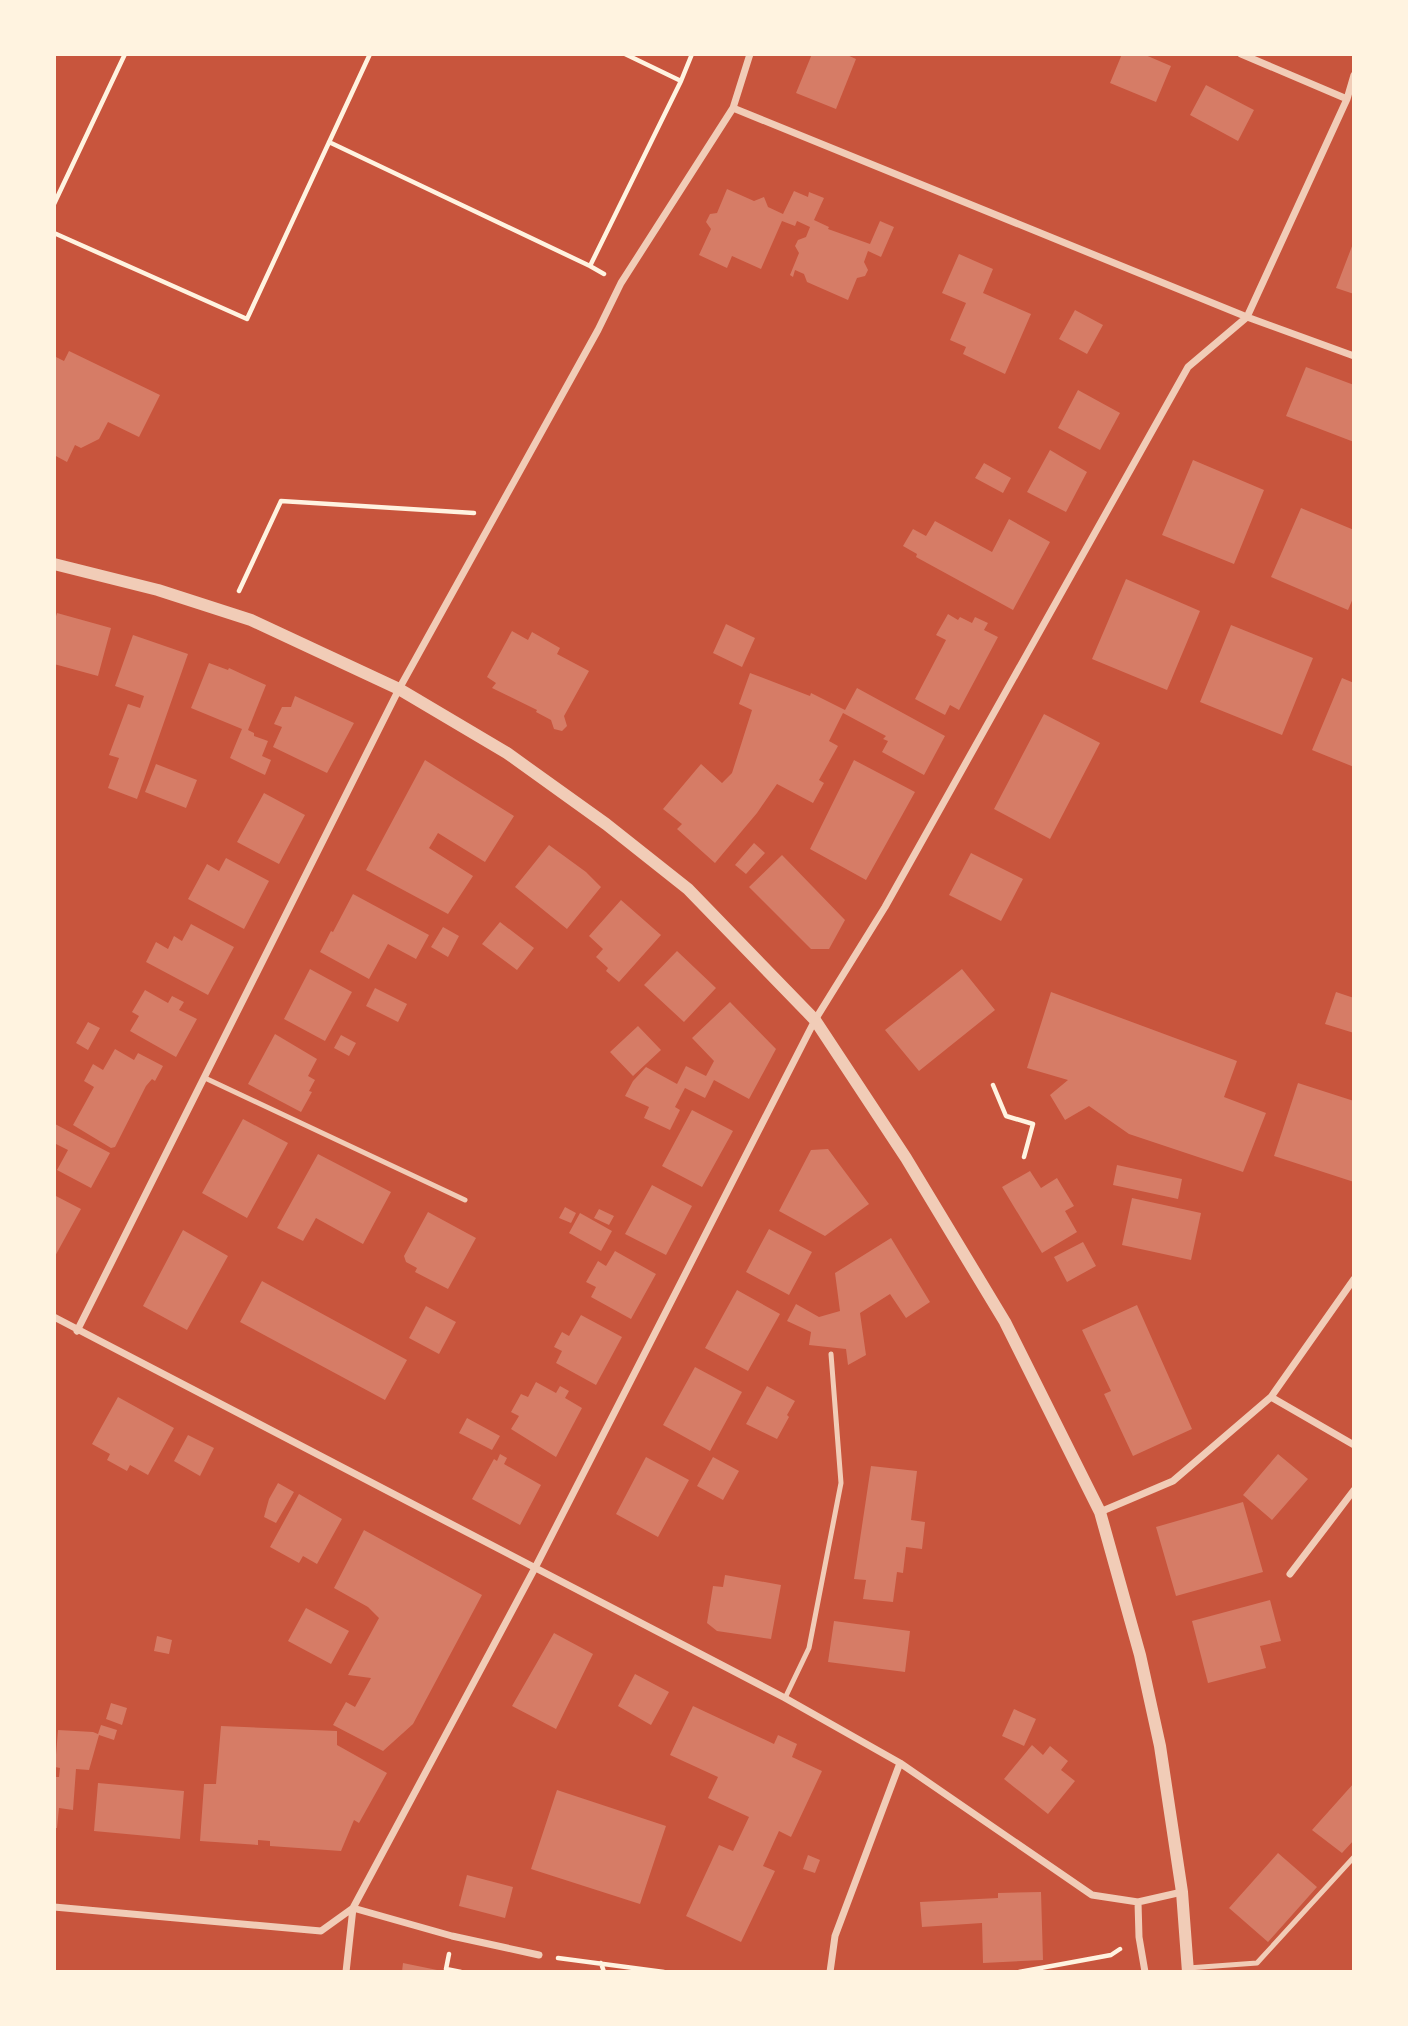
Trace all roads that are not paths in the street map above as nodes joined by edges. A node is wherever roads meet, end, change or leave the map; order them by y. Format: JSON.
{"nodes":[{"id":1,"x":750,"y":54,"type":"edge"},
{"id":2,"x":1241,"y":54,"type":"edge"},
{"id":3,"x":1354,"y":75,"type":"edge"},
{"id":4,"x":1347,"y":99,"type":"junction"},
{"id":5,"x":733,"y":108,"type":"junction"},
{"id":6,"x":1247,"y":317,"type":"junction"},
{"id":7,"x":1354,"y":356,"type":"edge"},
{"id":8,"x":54,"y":564,"type":"edge"},
{"id":9,"x":399,"y":689,"type":"junction"},
{"id":10,"x":815,"y":1020,"type":"junction"},
{"id":11,"x":205,"y":1079,"type":"junction"},
{"id":12,"x":465,"y":1200,"type":"dead end"},
{"id":13,"x":1354,"y":1279,"type":"edge"},
{"id":14,"x":54,"y":1317,"type":"edge"},
{"id":15,"x":77,"y":1331,"type":"junction"},
{"id":16,"x":831,"y":1354,"type":"dead end"},
{"id":17,"x":1271,"y":1397,"type":"junction"},
{"id":18,"x":1354,"y":1445,"type":"edge"},
{"id":19,"x":1354,"y":1490,"type":"edge"},
{"id":20,"x":1100,"y":1511,"type":"junction"},
{"id":21,"x":536,"y":1566,"type":"junction"},
{"id":22,"x":1290,"y":1574,"type":"dead end"},
{"id":23,"x":785,"y":1698,"type":"junction"},
{"id":24,"x":900,"y":1763,"type":"junction"},
{"id":25,"x":1354,"y":1857,"type":"edge"},
{"id":26,"x":1182,"y":1892,"type":"junction"},
{"id":27,"x":1138,"y":1902,"type":"junction"},
{"id":28,"x":54,"y":1907,"type":"edge"},
{"id":29,"x":353,"y":1908,"type":"junction"},
{"id":30,"x":540,"y":1955,"type":"road end"},
{"id":31,"x":1188,"y":1970,"type":"edge"},
{"id":32,"x":346,"y":1972,"type":"edge"},
{"id":33,"x":830,"y":1972,"type":"edge"},
{"id":34,"x":1145,"y":1972,"type":"edge"}],
"edges":[{"from":1,"to":5,"type":"street"},
{"from":2,"to":4,"type":"street"},
{"from":3,"to":4,"type":"street"},
{"from":4,"to":6,"type":"street"},
{"from":5,"to":6,"type":"street"},
{"from":5,"to":9,"type":"street"},
{"from":6,"to":7,"type":"street"},
{"from":6,"to":10,"type":"street"},
{"from":8,"to":9,"type":"street"},
{"from":9,"to":10,"type":"street"},
{"from":9,"to":11,"type":"street"},
{"from":10,"to":20,"type":"street"},
{"from":10,"to":21,"type":"street"},
{"from":11,"to":12,"type":"lane"},
{"from":11,"to":15,"type":"street"},
{"from":13,"to":17,"type":"street"},
{"from":14,"to":15,"type":"street"},
{"from":15,"to":21,"type":"street"},
{"from":16,"to":23,"type":"lane"},
{"from":17,"to":18,"type":"street"},
{"from":17,"to":20,"type":"street"},
{"from":19,"to":22,"type":"street"},
{"from":20,"to":26,"type":"street"},
{"from":21,"to":23,"type":"street"},
{"from":21,"to":29,"type":"street"},
{"from":23,"to":24,"type":"street"},
{"from":24,"to":27,"type":"street"},
{"from":24,"to":33,"type":"street"},
{"from":25,"to":31,"type":"lane"},
{"from":26,"to":27,"type":"street"},
{"from":26,"to":31,"type":"street"},
{"from":27,"to":34,"type":"street"},
{"from":28,"to":29,"type":"street"},
{"from":29,"to":30,"type":"street"},
{"from":29,"to":32,"type":"street"}]}
